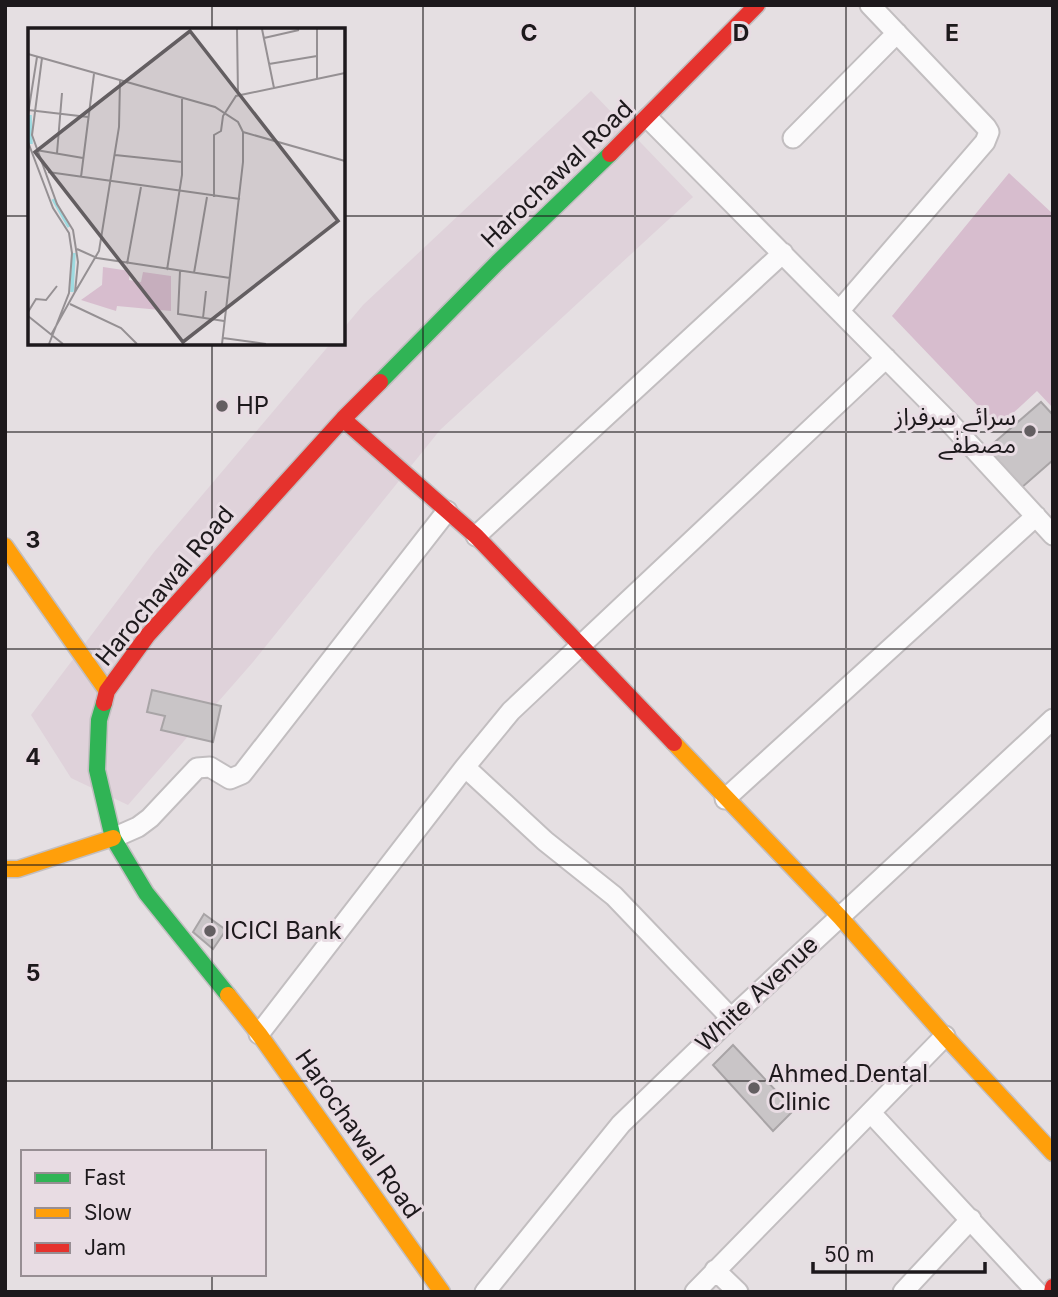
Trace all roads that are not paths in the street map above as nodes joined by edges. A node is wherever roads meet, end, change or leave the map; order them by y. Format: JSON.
{"nodes":[{"id":1,"x":757,"y":5,"type":"edge"},
{"id":2,"x":870,"y":5,"type":"edge"},
{"id":3,"x":897,"y":33,"type":"junction"},
{"id":4,"x":648,"y":118,"type":"junction"},
{"id":5,"x":793,"y":138,"type":"dead end"},
{"id":6,"x":783,"y":253,"type":"junction"},
{"id":7,"x":840,"y":310,"type":"junction"},
{"id":8,"x":886,"y":358,"type":"junction"},
{"id":9,"x":343,"y":419,"type":"junction"},
{"id":10,"x":447,"y":511,"type":"junction"},
{"id":11,"x":1036,"y":516,"type":"junction"},
{"id":12,"x":1053,"y":535,"type":"edge"},
{"id":13,"x":476,"y":536,"type":"junction"},
{"id":14,"x":5,"y":547,"type":"edge"},
{"id":15,"x":581,"y":647,"type":"junction"},
{"id":16,"x":107,"y":691,"type":"junction"},
{"id":17,"x":1053,"y":719,"type":"edge"},
{"id":18,"x":465,"y":767,"type":"junction"},
{"id":19,"x":725,"y":799,"type":"junction"},
{"id":20,"x":113,"y":838,"type":"junction"},
{"id":21,"x":5,"y":869,"type":"edge"},
{"id":22,"x":840,"y":917,"type":"junction"},
{"id":23,"x":731,"y":1018,"type":"junction"},
{"id":24,"x":259,"y":1034,"type":"junction"},
{"id":25,"x":945,"y":1036,"type":"junction"},
{"id":26,"x":871,"y":1112,"type":"junction"},
{"id":27,"x":1053,"y":1153,"type":"edge"},
{"id":28,"x":971,"y":1219,"type":"junction"},
{"id":29,"x":715,"y":1270,"type":"junction"},
{"id":30,"x":442,"y":1292,"type":"edge"},
{"id":31,"x":485,"y":1292,"type":"edge"},
{"id":32,"x":695,"y":1292,"type":"edge"},
{"id":33,"x":737,"y":1292,"type":"edge"},
{"id":34,"x":903,"y":1292,"type":"edge"},
{"id":35,"x":1037,"y":1292,"type":"edge"}],
"edges":[{"from":1,"to":4,"type":"main road","name":"Harochawal Road"},
{"from":2,"to":3,"type":"street"},
{"from":3,"to":5,"type":"street"},
{"from":3,"to":7,"type":"street"},
{"from":4,"to":6,"type":"street"},
{"from":4,"to":9,"type":"main road","name":"Harochawal Road"},
{"from":6,"to":7,"type":"street"},
{"from":6,"to":13,"type":"street"},
{"from":7,"to":8,"type":"street"},
{"from":8,"to":11,"type":"street"},
{"from":8,"to":15,"type":"street"},
{"from":9,"to":10,"type":"main road"},
{"from":9,"to":16,"type":"main road","name":"Harochawal Road"},
{"from":10,"to":13,"type":"main road"},
{"from":10,"to":20,"type":"street"},
{"from":11,"to":12,"type":"street"},
{"from":11,"to":19,"type":"street"},
{"from":13,"to":15,"type":"main road"},
{"from":14,"to":16,"type":"main road"},
{"from":15,"to":18,"type":"street"},
{"from":15,"to":19,"type":"main road"},
{"from":16,"to":20,"type":"main road","name":"Harochawal Road"},
{"from":17,"to":22,"type":"street","name":"White Avenue"},
{"from":18,"to":23,"type":"street"},
{"from":18,"to":24,"type":"street"},
{"from":19,"to":22,"type":"main road"},
{"from":20,"to":21,"type":"main road"},
{"from":20,"to":24,"type":"main road","name":"Harochawal Road"},
{"from":22,"to":23,"type":"street","name":"White Avenue"},
{"from":22,"to":25,"type":"main road"},
{"from":23,"to":31,"type":"street","name":"White Avenue"},
{"from":24,"to":30,"type":"main road","name":"Harochawal Road"},
{"from":25,"to":26,"type":"street"},
{"from":25,"to":27,"type":"main road"},
{"from":26,"to":28,"type":"street"},
{"from":26,"to":29,"type":"street"},
{"from":28,"to":34,"type":"street"},
{"from":28,"to":35,"type":"street"},
{"from":29,"to":32,"type":"street"},
{"from":29,"to":33,"type":"street"}]}
